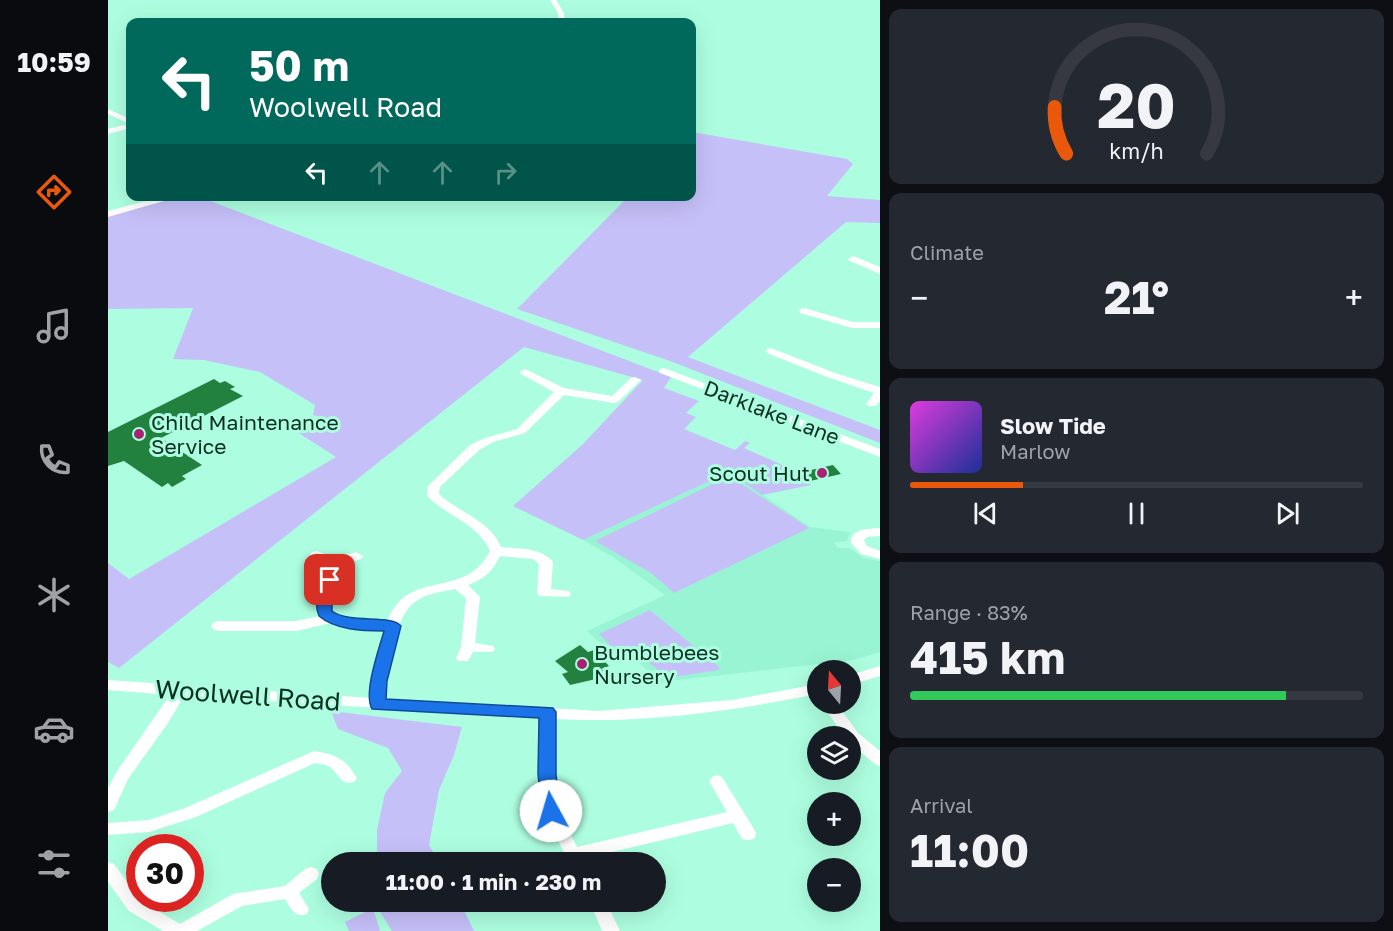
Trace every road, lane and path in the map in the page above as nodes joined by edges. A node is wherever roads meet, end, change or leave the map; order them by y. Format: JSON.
{"nodes":[{"id":1,"x":553,"y":0,"type":"edge"},
{"id":2,"x":562,"y":18,"type":"edge"},
{"id":3,"x":108,"y":111,"type":"edge"},
{"id":4,"x":126,"y":123,"type":"edge"},
{"id":5,"x":126,"y":124,"type":"edge"},
{"id":6,"x":108,"y":132,"type":"edge"},
{"id":7,"x":158,"y":201,"type":"edge"},
{"id":8,"x":108,"y":214,"type":"edge"},
{"id":9,"x":853,"y":259,"type":"dead end"},
{"id":10,"x":877,"y":267,"type":"edge"},
{"id":11,"x":804,"y":311,"type":"dead end"},
{"id":12,"x":880,"y":326,"type":"edge"},
{"id":13,"x":771,"y":351,"type":"dead end"},
{"id":14,"x":793,"y":360,"type":"junction"},
{"id":15,"x":782,"y":369,"type":"dead end"},
{"id":16,"x":664,"y":371,"type":"dead end"},
{"id":17,"x":525,"y":372,"type":"dead end"},
{"id":18,"x":635,"y":380,"type":"dead end"},
{"id":19,"x":561,"y":391,"type":"junction"},
{"id":20,"x":880,"y":392,"type":"edge"},
{"id":21,"x":872,"y":404,"type":"dead end"},
{"id":22,"x":880,"y":453,"type":"edge"},
{"id":23,"x":880,"y":532,"type":"edge"},
{"id":24,"x":496,"y":551,"type":"junction"},
{"id":25,"x":317,"y":555,"type":"dead end"},
{"id":26,"x":880,"y":555,"type":"edge"},
{"id":27,"x":356,"y":556,"type":"dead end"},
{"id":28,"x":335,"y":562,"type":"junction"},
{"id":29,"x":458,"y":584,"type":"junction"},
{"id":30,"x":564,"y":594,"type":"dead end"},
{"id":31,"x":331,"y":618,"type":"junction"},
{"id":32,"x":218,"y":626,"type":"dead end"},
{"id":33,"x":393,"y":626,"type":"junction"},
{"id":34,"x":488,"y":649,"type":"dead end"},
{"id":35,"x":880,"y":671,"type":"edge"},
{"id":36,"x":861,"y":677,"type":"edge"},
{"id":37,"x":108,"y":685,"type":"edge"},
{"id":38,"x":180,"y":689,"type":"junction"},
{"id":39,"x":807,"y":692,"type":"edge"},
{"id":40,"x":378,"y":704,"type":"junction"},
{"id":41,"x":547,"y":712,"type":"junction"},
{"id":42,"x":836,"y":714,"type":"edge"},
{"id":43,"x":880,"y":760,"type":"edge"},
{"id":44,"x":349,"y":778,"type":"dead end"},
{"id":45,"x":717,"y":781,"type":"dead end"},
{"id":46,"x":112,"y":786,"type":"edge"},
{"id":47,"x":108,"y":807,"type":"edge"},
{"id":48,"x":737,"y":816,"type":"junction"},
{"id":49,"x":108,"y":829,"type":"edge"},
{"id":50,"x":748,"y":834,"type":"dead end"},
{"id":51,"x":571,"y":852,"type":"edge"},
{"id":52,"x":601,"y":852,"type":"edge"},
{"id":53,"x":108,"y":869,"type":"edge"},
{"id":54,"x":310,"y":874,"type":"dead end"},
{"id":55,"x":289,"y":892,"type":"junction"},
{"id":56,"x":301,"y":909,"type":"dead end"},
{"id":57,"x":602,"y":912,"type":"edge"},
{"id":58,"x":180,"y":931,"type":"edge"},
{"id":59,"x":611,"y":931,"type":"edge"}],
"edges":[{"from":1,"to":2,"type":"street"},
{"from":3,"to":4,"type":"street"},
{"from":5,"to":6,"type":"street"},
{"from":7,"to":8,"type":"street"},
{"from":9,"to":10,"type":"street"},
{"from":11,"to":12,"type":"street"},
{"from":13,"to":14,"type":"street"},
{"from":14,"to":15,"type":"street"},
{"from":14,"to":20,"type":"street"},
{"from":16,"to":22,"type":"street","name":"Darklake Lane"},
{"from":17,"to":19,"type":"street"},
{"from":18,"to":19,"type":"street"},
{"from":19,"to":24,"type":"street"},
{"from":20,"to":21,"type":"street"},
{"from":23,"to":26,"type":"street"},
{"from":24,"to":29,"type":"street"},
{"from":24,"to":30,"type":"street"},
{"from":25,"to":28,"type":"street"},
{"from":27,"to":28,"type":"street"},
{"from":28,"to":31,"type":"street"},
{"from":29,"to":33,"type":"street"},
{"from":29,"to":34,"type":"street"},
{"from":31,"to":32,"type":"street"},
{"from":31,"to":33,"type":"street"},
{"from":33,"to":40,"type":"street"},
{"from":35,"to":36,"type":"street"},
{"from":37,"to":38,"type":"street","name":"Woolwell Road"},
{"from":38,"to":40,"type":"street","name":"Woolwell Road"},
{"from":38,"to":46,"type":"street"},
{"from":39,"to":41,"type":"street","name":"Woolwell Road"},
{"from":40,"to":41,"type":"street","name":"Woolwell Road"},
{"from":41,"to":51,"type":"street"},
{"from":42,"to":43,"type":"street"},
{"from":44,"to":49,"type":"street"},
{"from":45,"to":48,"type":"street"},
{"from":46,"to":47,"type":"street"},
{"from":48,"to":50,"type":"street"},
{"from":48,"to":52,"type":"street"},
{"from":53,"to":58,"type":"street"},
{"from":54,"to":55,"type":"street"},
{"from":55,"to":56,"type":"street"},
{"from":55,"to":58,"type":"street"},
{"from":57,"to":59,"type":"street"}]}
